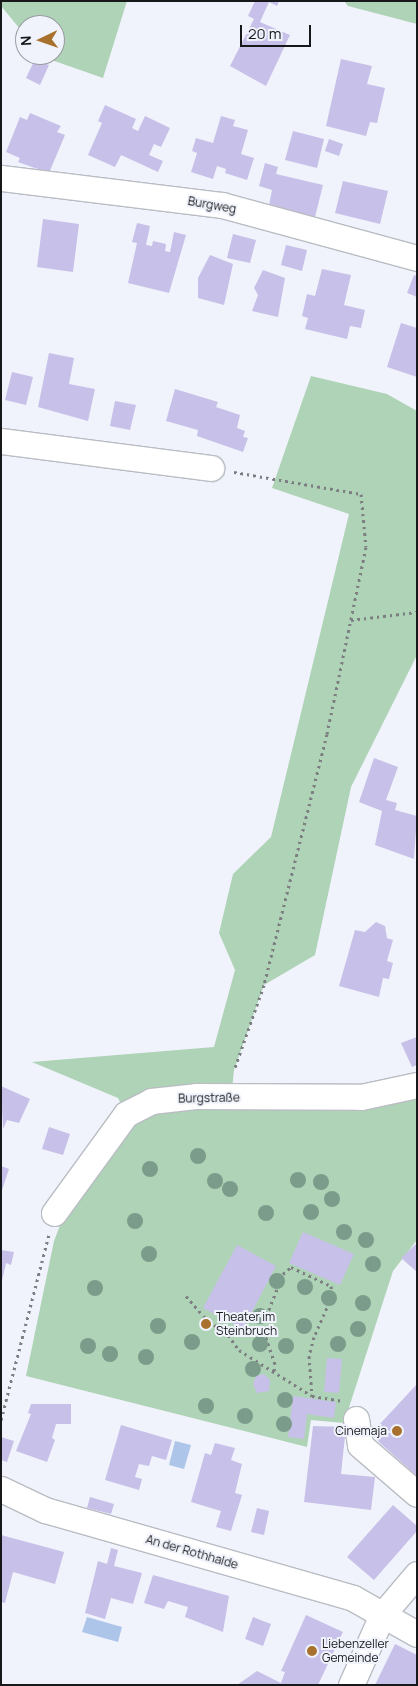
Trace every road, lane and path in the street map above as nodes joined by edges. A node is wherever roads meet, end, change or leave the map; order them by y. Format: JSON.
{"nodes":[{"id":1,"x":1,"y":178,"type":"edge"},
{"id":2,"x":417,"y":258,"type":"edge"},
{"id":3,"x":1,"y":441,"type":"edge"},
{"id":4,"x":211,"y":468,"type":"joint"},
{"id":5,"x":417,"y":612,"type":"edge"},
{"id":6,"x":351,"y":620,"type":"junction"},
{"id":7,"x":234,"y":1070,"type":"dead end"},
{"id":8,"x":417,"y":1085,"type":"edge"},
{"id":9,"x":54,"y":1213,"type":"joint"},
{"id":10,"x":186,"y":1296,"type":"dead end"},
{"id":11,"x":274,"y":1371,"type":"junction"},
{"id":12,"x":312,"y":1396,"type":"junction"},
{"id":13,"x":356,"y":1419,"type":"joint"},
{"id":14,"x":1,"y":1420,"type":"edge"},
{"id":15,"x":1,"y":1489,"type":"edge"},
{"id":16,"x":417,"y":1494,"type":"edge"},
{"id":17,"x":417,"y":1574,"type":"edge"},
{"id":18,"x":382,"y":1615,"type":"junction"},
{"id":19,"x":417,"y":1634,"type":"edge"},
{"id":20,"x":351,"y":1685,"type":"edge"}],
"edges":[{"from":1,"to":2,"type":"street","name":"Burgweg"},
{"from":3,"to":4,"type":"street"},
{"from":4,"to":6,"type":"path"},
{"from":5,"to":6,"type":"path"},
{"from":6,"to":7,"type":"path"},
{"from":8,"to":9,"type":"street","name":"Burgstraße"},
{"from":9,"to":14,"type":"path"},
{"from":10,"to":11,"type":"path"},
{"from":11,"to":12,"type":"path"},
{"from":11,"to":12,"type":"path"},
{"from":12,"to":13,"type":"path"},
{"from":13,"to":16,"type":"street"},
{"from":15,"to":18,"type":"street","name":"An der Rothhalde"},
{"from":17,"to":18,"type":"street"},
{"from":18,"to":19,"type":"street","name":"An der Rothhalde"},
{"from":18,"to":20,"type":"street"}]}
